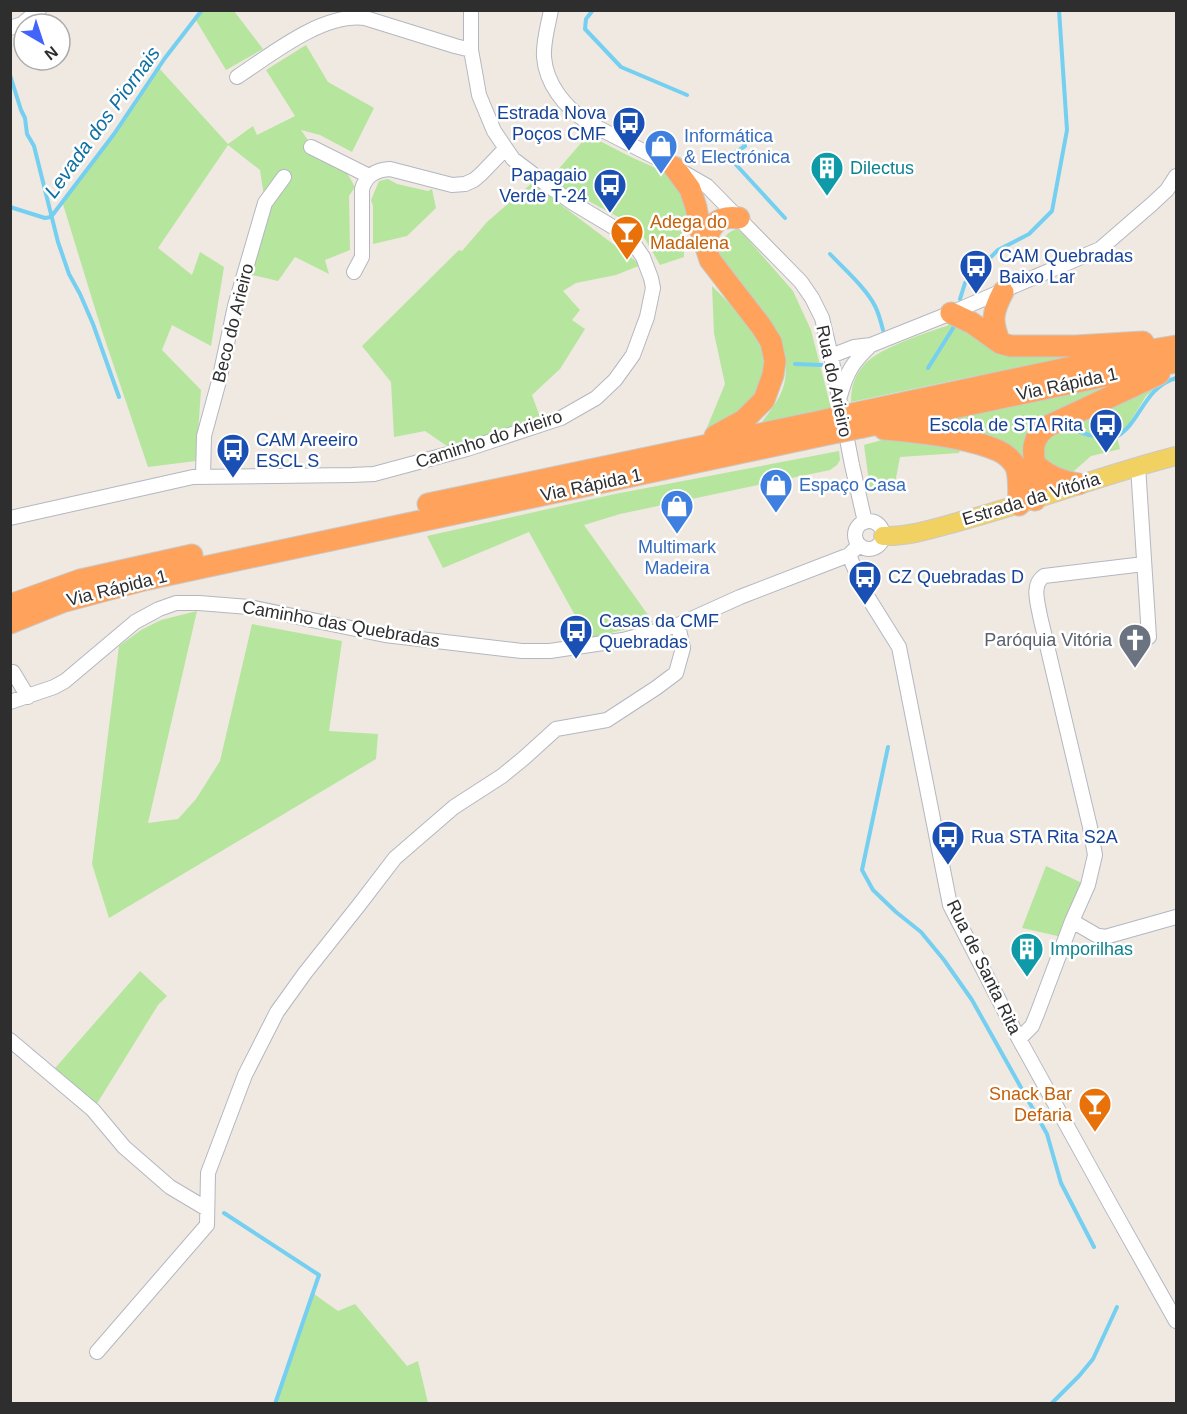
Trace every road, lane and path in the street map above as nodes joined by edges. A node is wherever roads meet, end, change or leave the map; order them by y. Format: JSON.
{"nodes":[{"id":1,"x":39,"y":10,"type":"edge"},
{"id":2,"x":471,"y":10,"type":"edge"},
{"id":3,"x":550,"y":10,"type":"edge"},
{"id":4,"x":10,"y":28,"type":"edge"},
{"id":5,"x":471,"y":50,"type":"junction"},
{"id":6,"x":237,"y":77,"type":"dead end"},
{"id":7,"x":311,"y":147,"type":"dead end"},
{"id":8,"x":505,"y":149,"type":"junction"},
{"id":9,"x":674,"y":167,"type":"junction"},
{"id":10,"x":369,"y":176,"type":"junction"},
{"id":11,"x":1176,"y":176,"type":"edge"},
{"id":12,"x":284,"y":177,"type":"dead end"},
{"id":13,"x":739,"y":218,"type":"junction"},
{"id":14,"x":705,"y":245,"type":"junction"},
{"id":15,"x":354,"y":272,"type":"dead end"},
{"id":16,"x":1003,"y":292,"type":"junction"},
{"id":17,"x":951,"y":314,"type":"junction"},
{"id":18,"x":824,"y":329,"type":"junction"},
{"id":19,"x":1000,"y":343,"type":"junction"},
{"id":20,"x":872,"y":345,"type":"junction"},
{"id":21,"x":1176,"y":345,"type":"edge"},
{"id":22,"x":855,"y":347,"type":"junction"},
{"id":23,"x":832,"y":360,"type":"junction"},
{"id":24,"x":855,"y":361,"type":"junction"},
{"id":25,"x":1176,"y":364,"type":"edge"},
{"id":26,"x":840,"y":398,"type":"junction"},
{"id":27,"x":862,"y":420,"type":"junction"},
{"id":28,"x":818,"y":429,"type":"junction"},
{"id":29,"x":684,"y":450,"type":"junction"},
{"id":30,"x":1176,"y":456,"type":"edge"},
{"id":31,"x":1034,"y":463,"type":"junction"},
{"id":32,"x":1138,"y":466,"type":"junction"},
{"id":33,"x":203,"y":476,"type":"junction"},
{"id":34,"x":1079,"y":484,"type":"junction"},
{"id":35,"x":1027,"y":502,"type":"junction"},
{"id":36,"x":10,"y":518,"type":"edge"},
{"id":37,"x":865,"y":522,"type":"junction"},
{"id":38,"x":884,"y":536,"type":"junction"},
{"id":39,"x":859,"y":545,"type":"junction"},
{"id":40,"x":849,"y":555,"type":"junction"},
{"id":41,"x":1144,"y":564,"type":"junction"},
{"id":42,"x":10,"y":605,"type":"edge"},
{"id":43,"x":10,"y":623,"type":"edge"},
{"id":44,"x":678,"y":625,"type":"junction"},
{"id":45,"x":1149,"y":637,"type":"dead end"},
{"id":46,"x":13,"y":672,"type":"dead end"},
{"id":47,"x":28,"y":697,"type":"junction"},
{"id":48,"x":10,"y":702,"type":"edge"},
{"id":49,"x":1176,"y":917,"type":"edge"},
{"id":50,"x":1072,"y":921,"type":"junction"},
{"id":51,"x":1019,"y":1039,"type":"junction"},
{"id":52,"x":10,"y":1040,"type":"edge"},
{"id":53,"x":207,"y":1209,"type":"junction"},
{"id":54,"x":1176,"y":1321,"type":"edge"},
{"id":55,"x":97,"y":1352,"type":"dead end"}],
"edges":[{"from":1,"to":4,"type":"street"},
{"from":2,"to":5,"type":"street","name":"Caminho do Arieiro"},
{"from":3,"to":9,"type":"street","name":"Rua do Arieiro"},
{"from":5,"to":6,"type":"street"},
{"from":5,"to":8,"type":"street","name":"Caminho do Arieiro"},
{"from":7,"to":10,"type":"street"},
{"from":8,"to":10,"type":"street"},
{"from":8,"to":33,"type":"street","name":"Caminho do Arieiro"},
{"from":9,"to":13,"type":"street","name":"Rua do Arieiro"},
{"from":9,"to":14,"type":"highway"},
{"from":10,"to":15,"type":"street"},
{"from":11,"to":16,"type":"street"},
{"from":12,"to":33,"type":"street","name":"Beco do Arieiro"},
{"from":13,"to":14,"type":"highway"},
{"from":13,"to":18,"type":"street","name":"Rua do Arieiro"},
{"from":14,"to":29,"type":"highway"},
{"from":16,"to":17,"type":"street"},
{"from":16,"to":19,"type":"highway"},
{"from":17,"to":19,"type":"highway"},
{"from":17,"to":20,"type":"street"},
{"from":18,"to":22,"type":"street"},
{"from":18,"to":23,"type":"street","name":"Rua do Arieiro"},
{"from":19,"to":21,"type":"highway"},
{"from":20,"to":22,"type":"street"},
{"from":20,"to":24,"type":"street"},
{"from":21,"to":27,"type":"highway","name":"Via Rápida 1"},
{"from":22,"to":23,"type":"street"},
{"from":23,"to":24,"type":"street"},
{"from":23,"to":26,"type":"street","name":"Rua do Arieiro"},
{"from":24,"to":26,"type":"street"},
{"from":25,"to":27,"type":"highway","name":"Via Rápida 1"},
{"from":25,"to":31,"type":"highway"},
{"from":26,"to":37,"type":"street","name":"Rua do Arieiro"},
{"from":27,"to":28,"type":"highway","name":"Via Rápida 1","bridge":true},
{"from":27,"to":35,"type":"highway"},
{"from":28,"to":29,"type":"highway","name":"Via Rápida 1"},
{"from":28,"to":43,"type":"highway","name":"Via Rápida 1"},
{"from":29,"to":42,"type":"highway","name":"Via Rápida 1"},
{"from":30,"to":32,"type":"main road","name":"Estrada da Vitória"},
{"from":31,"to":34,"type":"highway"},
{"from":31,"to":35,"type":"highway"},
{"from":32,"to":34,"type":"main road","name":"Estrada da Vitória"},
{"from":32,"to":41,"type":"street"},
{"from":33,"to":36,"type":"street","name":"Caminho do Arieiro"},
{"from":34,"to":35,"type":"main road","name":"Estrada da Vitória"},
{"from":35,"to":38,"type":"main road","name":"Estrada da Vitória"},
{"from":37,"to":38,"type":"street"},
{"from":37,"to":39,"type":"street"},
{"from":38,"to":39,"type":"street"},
{"from":39,"to":40,"type":"street","name":"Caminho das Quebradas"},
{"from":40,"to":44,"type":"street","name":"Caminho das Quebradas"},
{"from":40,"to":51,"type":"street","name":"Rua de Santa Rita"},
{"from":41,"to":45,"type":"street"},
{"from":41,"to":50,"type":"street"},
{"from":44,"to":47,"type":"street","name":"Caminho das Quebradas"},
{"from":44,"to":53,"type":"street"},
{"from":46,"to":47,"type":"street"},
{"from":47,"to":48,"type":"street","name":"Caminho das Quebradas"},
{"from":49,"to":50,"type":"street"},
{"from":50,"to":51,"type":"street"},
{"from":51,"to":54,"type":"street","name":"Rua de Santa Rita"},
{"from":52,"to":53,"type":"street"},
{"from":53,"to":55,"type":"street"}]}
